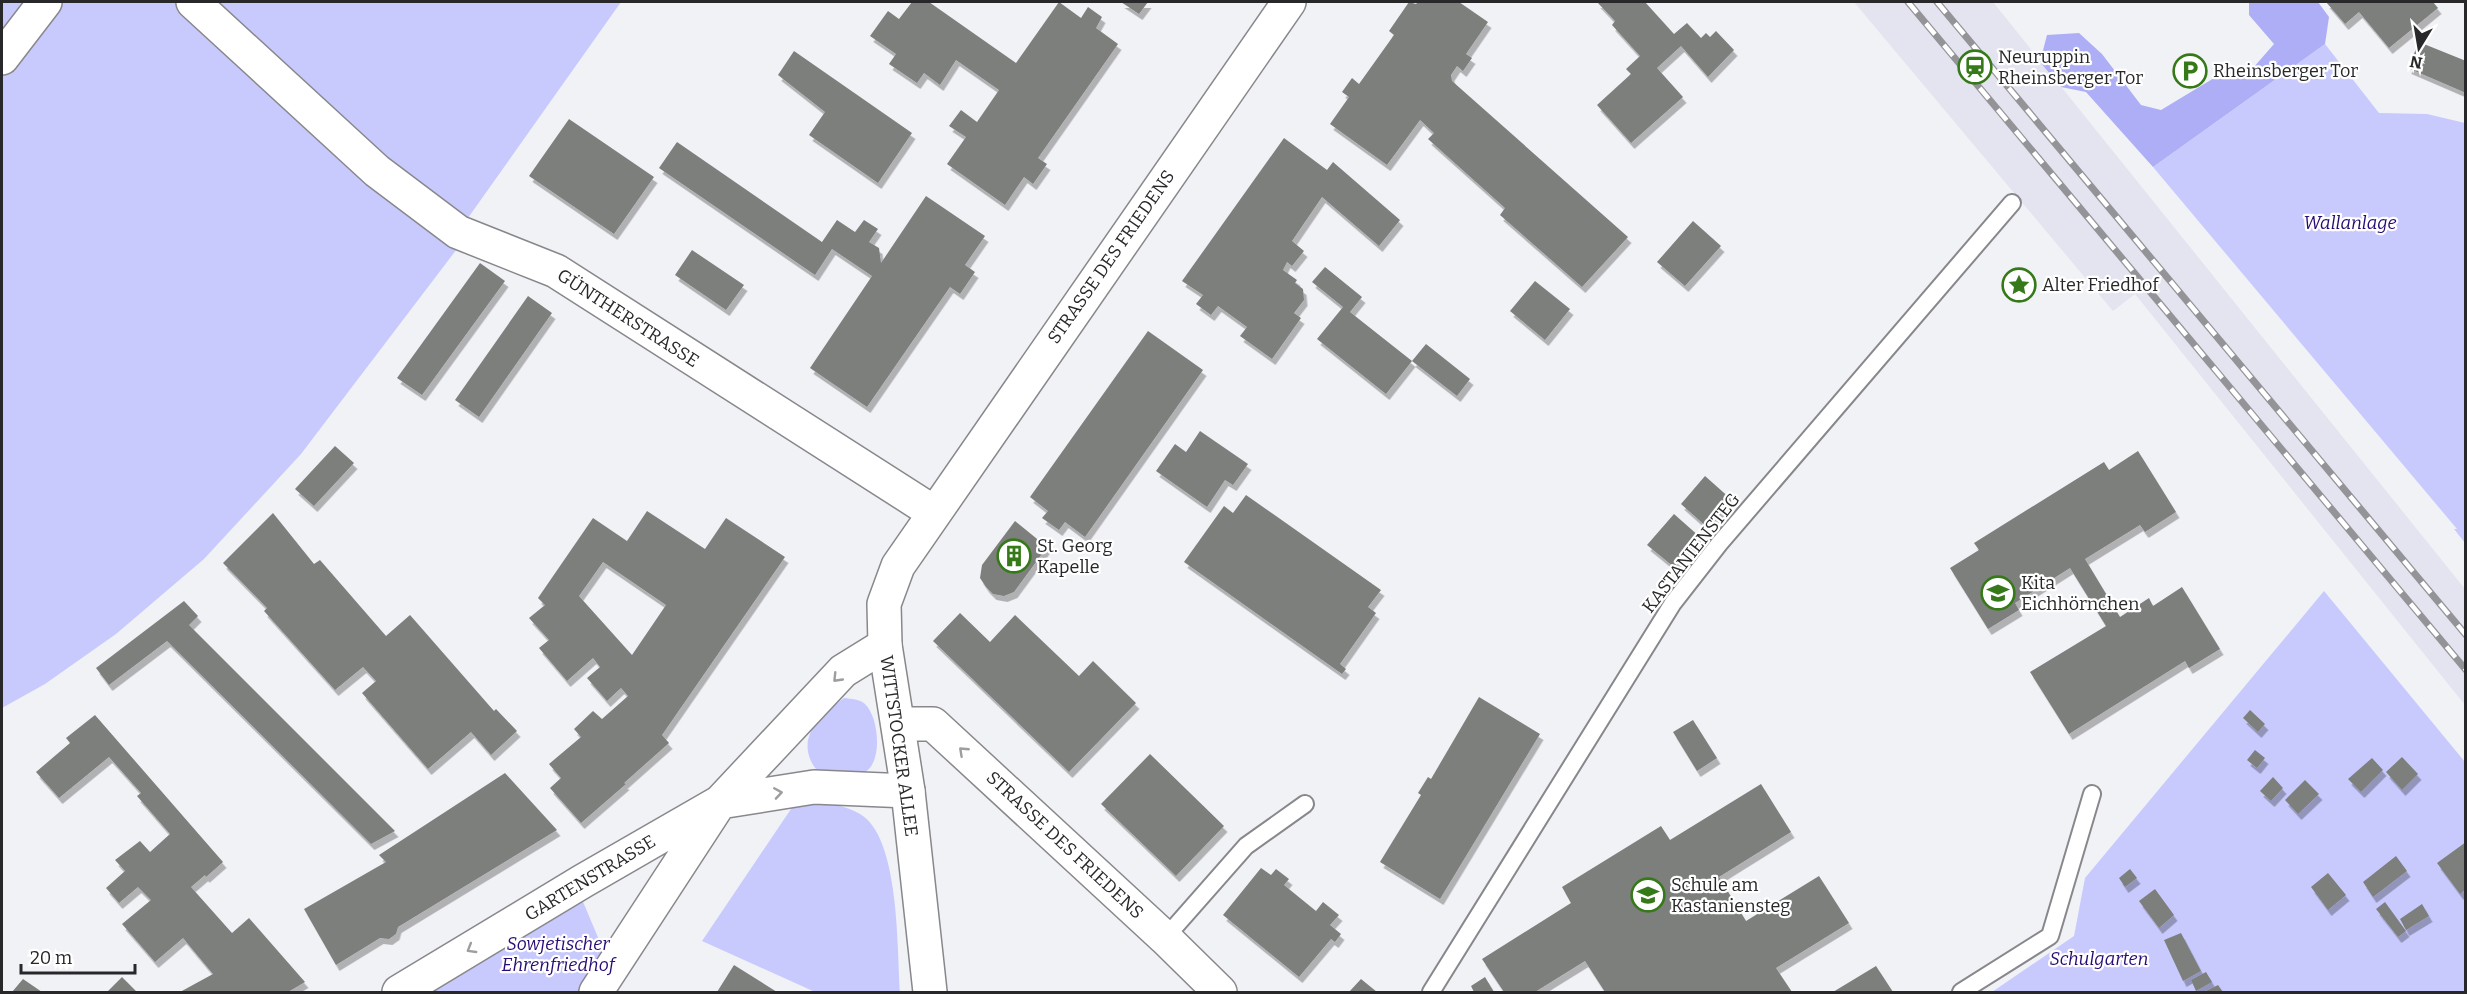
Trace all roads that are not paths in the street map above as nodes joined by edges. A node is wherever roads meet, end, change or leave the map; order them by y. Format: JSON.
{"nodes":[{"id":1,"x":45,"y":2,"type":"edge"},
{"id":2,"x":193,"y":2,"type":"edge"},
{"id":3,"x":1289,"y":2,"type":"edge"},
{"id":4,"x":2,"y":58,"type":"edge"},
{"id":5,"x":2012,"y":203,"type":"dead end"},
{"id":6,"x":933,"y":512,"type":"junction"},
{"id":7,"x":885,"y":645,"type":"junction"},
{"id":8,"x":898,"y":724,"type":"junction"},
{"id":9,"x":908,"y":791,"type":"junction"},
{"id":10,"x":2092,"y":794,"type":"dead end"},
{"id":11,"x":720,"y":802,"type":"junction"},
{"id":12,"x":1305,"y":804,"type":"dead end"},
{"id":13,"x":1165,"y":938,"type":"junction"},
{"id":14,"x":399,"y":993,"type":"edge"},
{"id":15,"x":596,"y":993,"type":"edge"},
{"id":16,"x":930,"y":993,"type":"edge"},
{"id":17,"x":1220,"y":993,"type":"edge"},
{"id":18,"x":1431,"y":993,"type":"edge"},
{"id":19,"x":1961,"y":993,"type":"edge"}],
"edges":[{"from":1,"to":4,"type":"street"},
{"from":2,"to":6,"type":"street","name":"GÜNTHERSTRASSE"},
{"from":3,"to":6,"type":"street","name":"STRASSE DES FRIEDENS"},
{"from":5,"to":18,"type":"lane","name":"KASTANIENSTEG"},
{"from":6,"to":7,"type":"street","name":"WITTSTOCKER ALLEE"},
{"from":7,"to":8,"type":"street","name":"WITTSTOCKER ALLEE"},
{"from":7,"to":11,"type":"street","one_way":true},
{"from":8,"to":9,"type":"street","name":"WITTSTOCKER ALLEE"},
{"from":13,"to":8,"type":"street","name":"STRASSE DES FRIEDENS","one_way":true},
{"from":11,"to":9,"type":"street","one_way":true},
{"from":9,"to":16,"type":"street","name":"WITTSTOCKER ALLEE"},
{"from":10,"to":19,"type":"lane"},
{"from":11,"to":14,"type":"street","name":"GARTENSTRASSE","one_way":true},
{"from":11,"to":15,"type":"street"},
{"from":12,"to":13,"type":"lane"},
{"from":13,"to":17,"type":"street","name":"STRASSE DES FRIEDENS"}]}
